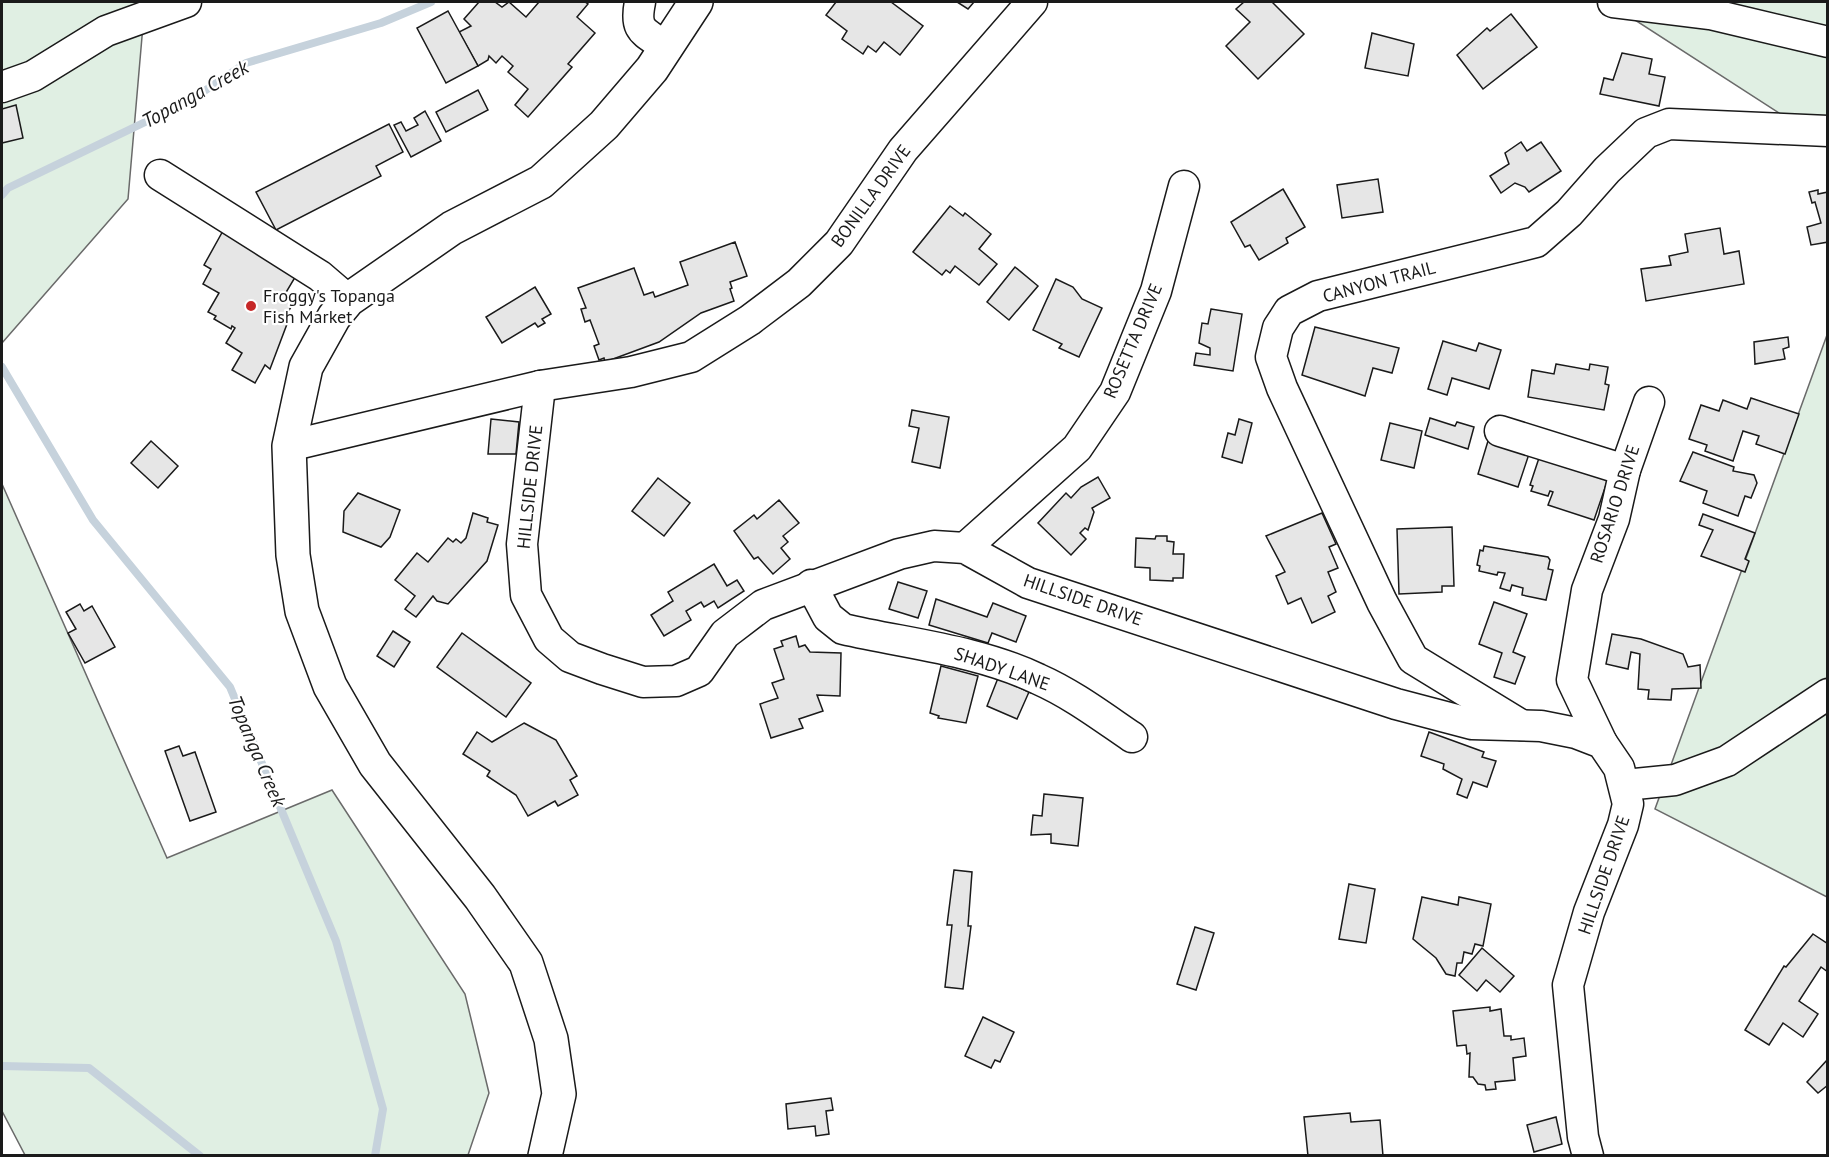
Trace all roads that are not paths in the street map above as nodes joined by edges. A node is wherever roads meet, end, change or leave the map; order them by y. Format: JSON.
{"nodes":[{"id":1,"x":186,"y":2,"type":"edge"},
{"id":2,"x":640,"y":2,"type":"edge"},
{"id":3,"x":696,"y":2,"type":"edge"},
{"id":4,"x":1032,"y":2,"type":"edge"},
{"id":5,"x":1613,"y":2,"type":"edge"},
{"id":6,"x":1827,"y":42,"type":"edge"},
{"id":7,"x":667,"y":48,"type":"junction"},
{"id":8,"x":2,"y":87,"type":"edge"},
{"id":9,"x":1827,"y":131,"type":"edge"},
{"id":10,"x":160,"y":175,"type":"dead end"},
{"id":11,"x":1184,"y":186,"type":"dead end"},
{"id":12,"x":348,"y":300,"type":"junction"},
{"id":13,"x":540,"y":386,"type":"junction"},
{"id":14,"x":1649,"y":402,"type":"dead end"},
{"id":15,"x":1500,"y":431,"type":"dead end"},
{"id":16,"x":289,"y":446,"type":"junction"},
{"id":17,"x":1625,"y":470,"type":"junction"},
{"id":18,"x":964,"y":548,"type":"junction"},
{"id":19,"x":811,"y":585,"type":"junction"},
{"id":20,"x":1827,"y":694,"type":"edge"},
{"id":21,"x":1523,"y":727,"type":"junction"},
{"id":22,"x":1132,"y":737,"type":"dead end"},
{"id":23,"x":1602,"y":743,"type":"junction"},
{"id":24,"x":1625,"y":785,"type":"junction"},
{"id":25,"x":546,"y":1155,"type":"edge"},
{"id":26,"x":1588,"y":1155,"type":"edge"}],
"edges":[{"from":1,"to":8,"type":"street"},
{"from":2,"to":7,"type":"street"},
{"from":3,"to":7,"type":"main road"},
{"from":4,"to":13,"type":"street","name":"BONILLA DRIVE"},
{"from":5,"to":6,"type":"street"},
{"from":7,"to":12,"type":"main road"},
{"from":9,"to":21,"type":"street","name":"CANYON TRAIL"},
{"from":10,"to":12,"type":"street"},
{"from":11,"to":18,"type":"street","name":"ROSETTA DRIVE"},
{"from":12,"to":16,"type":"main road"},
{"from":13,"to":16,"type":"street"},
{"from":13,"to":19,"type":"street","name":"HILLSIDE DRIVE"},
{"from":14,"to":17,"type":"street","name":"ROSARIO DRIVE"},
{"from":15,"to":17,"type":"street"},
{"from":16,"to":25,"type":"main road"},
{"from":17,"to":23,"type":"street","name":"ROSARIO DRIVE"},
{"from":18,"to":19,"type":"street","name":"HILLSIDE DRIVE"},
{"from":18,"to":21,"type":"street","name":"HILLSIDE DRIVE"},
{"from":19,"to":22,"type":"street","name":"SHADY LANE"},
{"from":20,"to":24,"type":"street"},
{"from":21,"to":23,"type":"street","name":"HILLSIDE DRIVE"},
{"from":23,"to":24,"type":"street","name":"HILLSIDE DRIVE"},
{"from":24,"to":26,"type":"street","name":"HILLSIDE DRIVE"}]}
